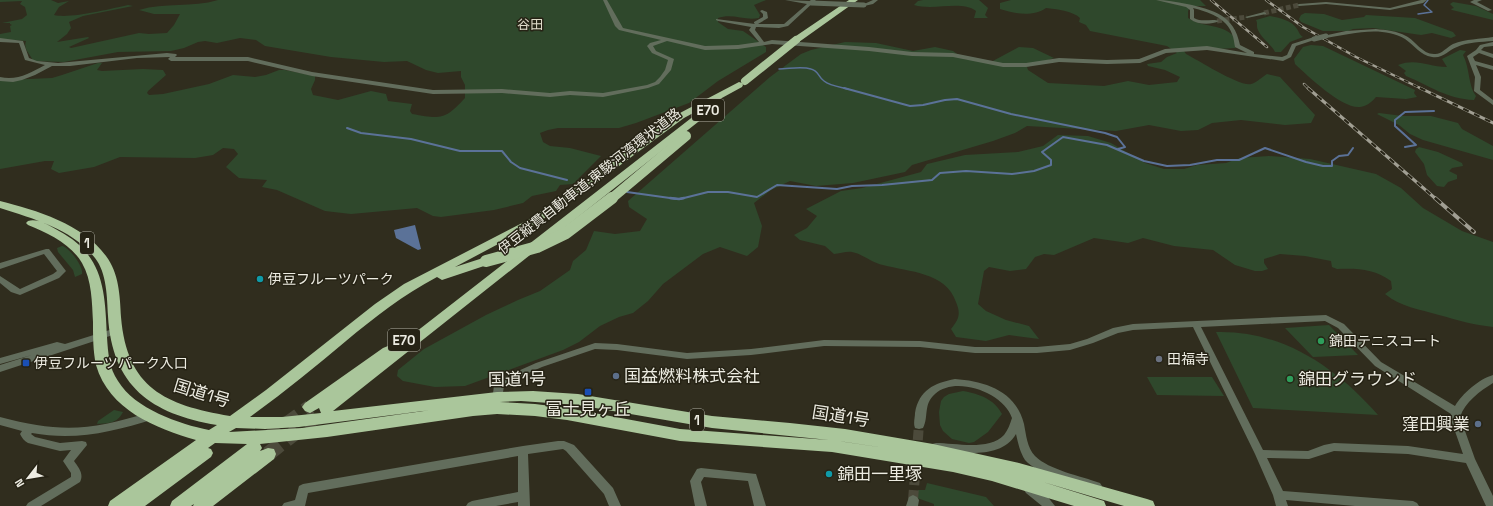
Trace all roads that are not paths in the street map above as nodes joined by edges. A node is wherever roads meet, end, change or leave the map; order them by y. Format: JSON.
{"nodes":[{"id":1,"x":605,"y":0,"type":"edge"},
{"id":2,"x":787,"y":0,"type":"edge"},
{"id":3,"x":876,"y":0,"type":"edge"},
{"id":4,"x":1158,"y":0,"type":"edge"},
{"id":5,"x":1425,"y":0,"type":"edge"},
{"id":6,"x":1480,"y":0,"type":"edge"},
{"id":7,"x":852,"y":1,"type":"edge"},
{"id":8,"x":810,"y":2,"type":"edge"},
{"id":9,"x":800,"y":4,"type":"dead end"},
{"id":10,"x":1299,"y":5,"type":"tunnel mouth"},
{"id":11,"x":1188,"y":7,"type":"junction"},
{"id":12,"x":762,"y":11,"type":"dead end"},
{"id":13,"x":1492,"y":11,"type":"edge"},
{"id":14,"x":1264,"y":13,"type":"tunnel mouth"},
{"id":15,"x":1247,"y":17,"type":"tunnel mouth"},
{"id":16,"x":718,"y":20,"type":"dead end"},
{"id":17,"x":1217,"y":21,"type":"tunnel mouth"},
{"id":18,"x":748,"y":25,"type":"junction"},
{"id":19,"x":754,"y":26,"type":"junction"},
{"id":20,"x":666,"y":39,"type":"junction"},
{"id":21,"x":1493,"y":39,"type":"edge"},
{"id":22,"x":0,"y":40,"type":"edge"},
{"id":23,"x":762,"y":43,"type":"junction"},
{"id":24,"x":1493,"y":44,"type":"edge"},
{"id":25,"x":1478,"y":51,"type":"junction"},
{"id":26,"x":1260,"y":56,"type":"junction"},
{"id":27,"x":1493,"y":56,"type":"edge"},
{"id":28,"x":1472,"y":62,"type":"junction"},
{"id":29,"x":52,"y":64,"type":"junction"},
{"id":30,"x":1493,"y":68,"type":"edge"},
{"id":31,"x":0,"y":79,"type":"edge"},
{"id":32,"x":742,"y":83,"type":"junction"},
{"id":33,"x":1491,"y":102,"type":"edge"},
{"id":34,"x":682,"y":135,"type":"junction"},
{"id":35,"x":0,"y":204,"type":"edge"},
{"id":36,"x":0,"y":211,"type":"edge"},
{"id":37,"x":0,"y":266,"type":"edge"},
{"id":38,"x":499,"y":273,"type":"junction"},
{"id":39,"x":2,"y":283,"type":"edge"},
{"id":40,"x":1196,"y":325,"type":"junction"},
{"id":41,"x":116,"y":331,"type":"junction"},
{"id":42,"x":100,"y":337,"type":"junction"},
{"id":43,"x":64,"y":348,"type":"junction"},
{"id":44,"x":0,"y":361,"type":"edge"},
{"id":45,"x":0,"y":368,"type":"edge"},
{"id":46,"x":1493,"y":378,"type":"edge"},
{"id":47,"x":497,"y":402,"type":"junction"},
{"id":48,"x":310,"y":407,"type":"tunnel mouth"},
{"id":49,"x":326,"y":409,"type":"tunnel mouth"},
{"id":50,"x":1456,"y":412,"type":"junction"},
{"id":51,"x":150,"y":416,"type":"junction"},
{"id":52,"x":1017,"y":419,"type":"junction"},
{"id":53,"x":0,"y":421,"type":"edge"},
{"id":54,"x":236,"y":423,"type":"junction"},
{"id":55,"x":920,"y":425,"type":"tunnel mouth"},
{"id":56,"x":30,"y":428,"type":"junction"},
{"id":57,"x":218,"y":438,"type":"junction"},
{"id":58,"x":907,"y":446,"type":"junction"},
{"id":59,"x":523,"y":450,"type":"junction"},
{"id":60,"x":1260,"y":454,"type":"junction"},
{"id":61,"x":1470,"y":459,"type":"junction"},
{"id":62,"x":992,"y":474,"type":"junction"},
{"id":63,"x":1279,"y":495,"type":"junction"},
{"id":64,"x":1126,"y":499,"type":"junction"},
{"id":65,"x":523,"y":501,"type":"edge"},
{"id":66,"x":295,"y":505,"type":"edge"},
{"id":67,"x":32,"y":506,"type":"edge"},
{"id":68,"x":116,"y":506,"type":"edge"},
{"id":69,"x":132,"y":506,"type":"edge"},
{"id":70,"x":178,"y":506,"type":"edge"},
{"id":71,"x":201,"y":506,"type":"edge"},
{"id":72,"x":472,"y":506,"type":"edge"},
{"id":73,"x":615,"y":506,"type":"edge"},
{"id":74,"x":701,"y":506,"type":"edge"},
{"id":75,"x":760,"y":506,"type":"edge"},
{"id":76,"x":1049,"y":506,"type":"edge"},
{"id":77,"x":1098,"y":506,"type":"edge"},
{"id":78,"x":1147,"y":506,"type":"edge"},
{"id":79,"x":1282,"y":506,"type":"edge"},
{"id":80,"x":1414,"y":506,"type":"edge"},
{"id":81,"x":1492,"y":506,"type":"edge"}],
"edges":[{"from":1,"to":20,"type":"street"},
{"from":2,"to":8,"type":"street"},
{"from":3,"to":8,"type":"street","bridge":true},
{"from":4,"to":11,"type":"street"},
{"from":5,"to":10,"type":"street"},
{"from":6,"to":13,"type":"street"},
{"from":7,"to":32,"type":"highway","bridge":true},
{"from":8,"to":9,"type":"street"},
{"from":8,"to":19,"type":"street"},
{"from":11,"to":17,"type":"street"},
{"from":11,"to":26,"type":"street"},
{"from":12,"to":18,"type":"street"},
{"from":14,"to":15,"type":"street"},
{"from":16,"to":18,"type":"street"},
{"from":18,"to":19,"type":"street"},
{"from":19,"to":23,"type":"street"},
{"from":20,"to":23,"type":"street"},
{"from":20,"to":29,"type":"street"},
{"from":21,"to":26,"type":"street","bridge":true},
{"from":22,"to":29,"type":"street"},
{"from":23,"to":26,"type":"street"},
{"from":24,"to":25,"type":"street"},
{"from":25,"to":27,"type":"street"},
{"from":25,"to":28,"type":"street"},
{"from":28,"to":30,"type":"street"},
{"from":28,"to":33,"type":"street"},
{"from":29,"to":31,"type":"street"},
{"from":32,"to":34,"type":"highway"},
{"from":32,"to":54,"type":"highway"},
{"from":34,"to":38,"type":"highway","name":"伊豆縦貫自動車道;東駿河湾環状道路","number":"E70"},
{"from":34,"to":54,"type":"highway","bridge":true},
{"from":35,"to":41,"type":"highway","name":"国道1号","number":"1"},
{"from":36,"to":42,"type":"highway","name":"国道1号","number":"1"},
{"from":37,"to":39,"type":"street"},
{"from":38,"to":48,"type":"highway","name":"伊豆縦貫自動車道;東駿河湾環状道路","number":"E70"},
{"from":38,"to":49,"type":"highway","name":"伊豆縦貫自動車道;東駿河湾環状道路","number":"E70"},
{"from":40,"to":47,"type":"street"},
{"from":40,"to":50,"type":"street"},
{"from":40,"to":60,"type":"street"},
{"from":41,"to":42,"type":"street"},
{"from":41,"to":54,"type":"highway","name":"国道1号","number":"1"},
{"from":42,"to":43,"type":"street"},
{"from":42,"to":51,"type":"highway","name":"国道1号","number":"1"},
{"from":43,"to":44,"type":"street"},
{"from":43,"to":45,"type":"street"},
{"from":46,"to":50,"type":"street"},
{"from":47,"to":54,"type":"highway","name":"国道1号","number":"1"},
{"from":47,"to":57,"type":"highway","name":"国道1号","number":"1"},
{"from":47,"to":58,"type":"highway","name":"国道1号","number":"1"},
{"from":47,"to":62,"type":"highway","name":"国道1号","number":"1"},
{"from":50,"to":61,"type":"street"},
{"from":51,"to":56,"type":"street"},
{"from":51,"to":57,"type":"highway","name":"国道1号","number":"1"},
{"from":52,"to":55,"type":"street"},
{"from":52,"to":58,"type":"street"},
{"from":52,"to":64,"type":"street"},
{"from":53,"to":56,"type":"street"},
{"from":54,"to":57,"type":"highway"},
{"from":56,"to":67,"type":"street"},
{"from":57,"to":68,"type":"highway"},
{"from":57,"to":69,"type":"highway"},
{"from":58,"to":64,"type":"highway","name":"国道1号","number":"1"},
{"from":59,"to":65,"type":"street"},
{"from":59,"to":66,"type":"street"},
{"from":59,"to":73,"type":"street"},
{"from":60,"to":61,"type":"street"},
{"from":60,"to":63,"type":"street"},
{"from":61,"to":81,"type":"street"},
{"from":62,"to":76,"type":"street"},
{"from":62,"to":77,"type":"highway","name":"国道1号","number":"1"},
{"from":63,"to":79,"type":"street"},
{"from":63,"to":80,"type":"street"},
{"from":64,"to":78,"type":"highway","name":"国道1号","number":"1"},
{"from":65,"to":72,"type":"street"},
{"from":70,"to":71,"type":"highway"},
{"from":74,"to":75,"type":"street"}]}
